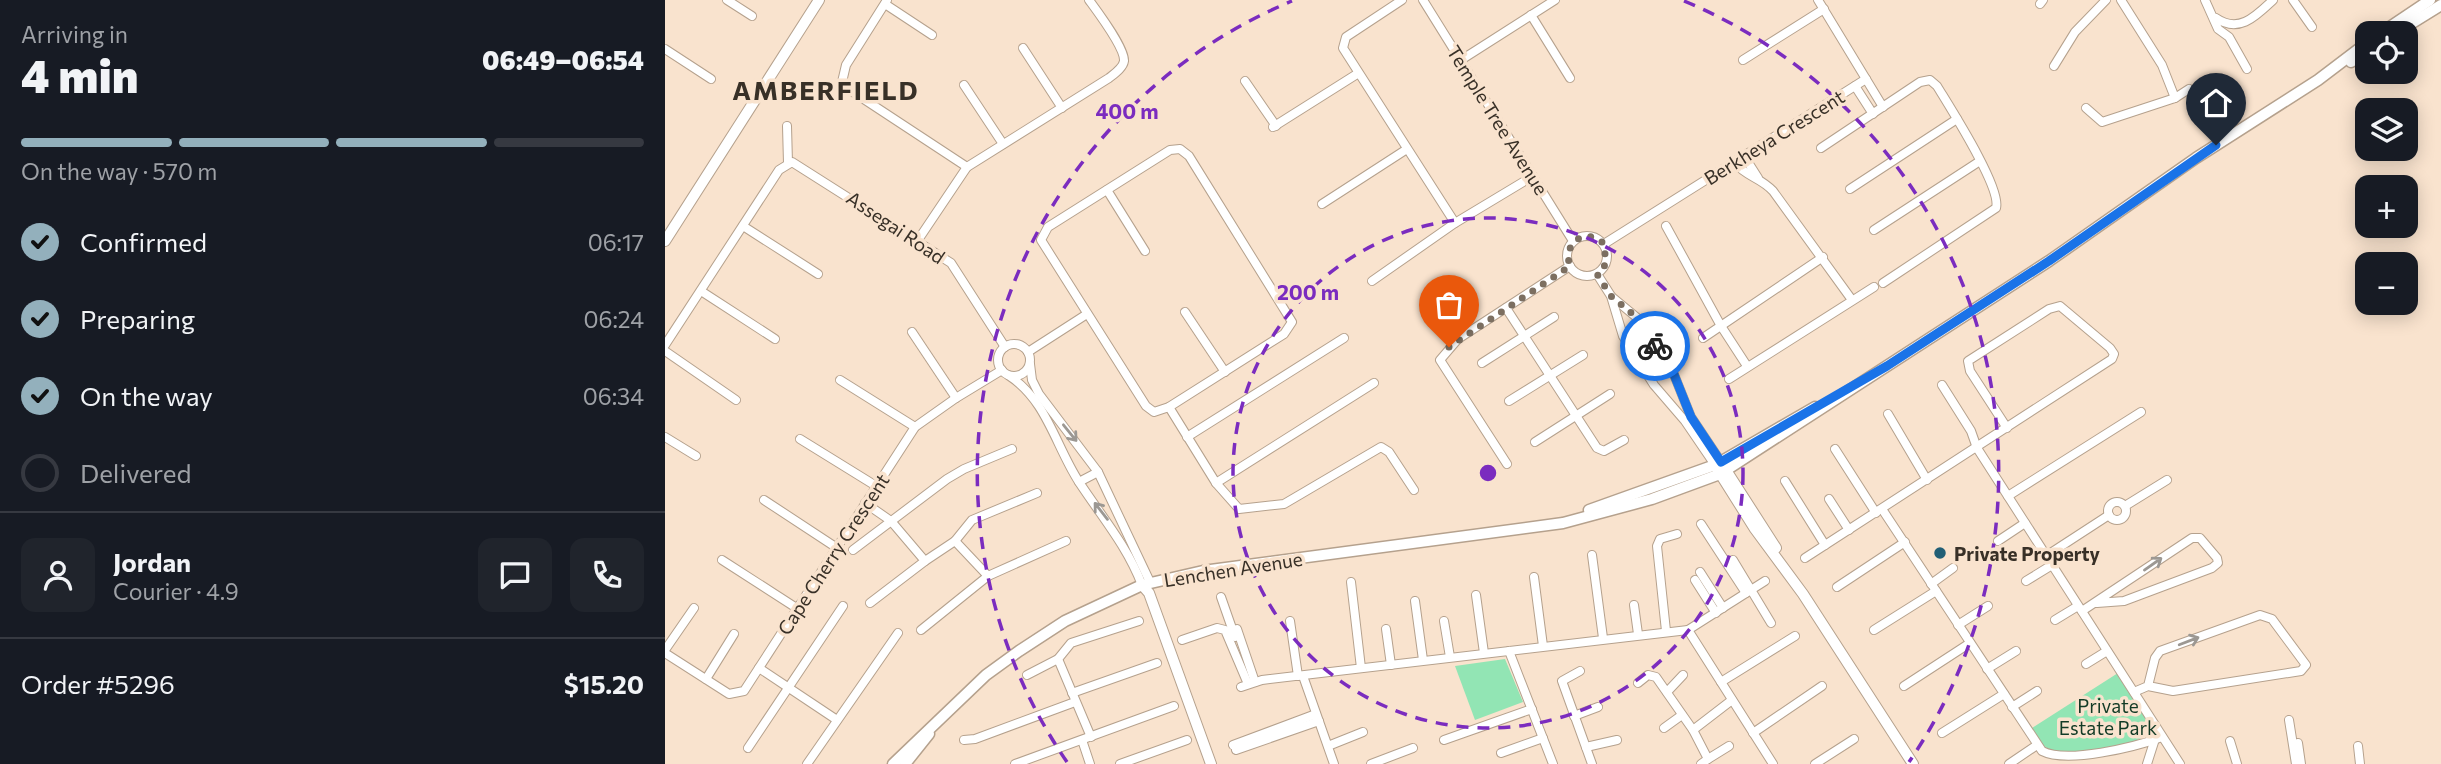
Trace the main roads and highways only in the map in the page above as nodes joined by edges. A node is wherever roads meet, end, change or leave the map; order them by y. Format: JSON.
{"nodes":[{"id":1,"x":2430,"y":0,"type":"edge"},
{"id":2,"x":2441,"y":5,"type":"edge"},
{"id":3,"x":2399,"y":21,"type":"edge"},
{"id":4,"x":2415,"y":21,"type":"edge"},
{"id":5,"x":2355,"y":52,"type":"edge"},
{"id":6,"x":2355,"y":59,"type":"edge"},
{"id":7,"x":2318,"y":80,"type":"junction"},
{"id":8,"x":951,"y":707,"type":"junction"},
{"id":9,"x":893,"y":764,"type":"edge"},
{"id":10,"x":905,"y":764,"type":"edge"}],
"edges":[{"from":1,"to":3,"type":"main road"},
{"from":2,"to":4,"type":"main road"},
{"from":5,"to":7,"type":"main road","name":"Lenchen Avenue"},
{"from":6,"to":7,"type":"main road","name":"Lenchen Avenue"},
{"from":7,"to":8,"type":"main road","name":"Lenchen Avenue"},
{"from":8,"to":9,"type":"main road","name":"Lenchen Avenue"},
{"from":8,"to":10,"type":"main road","name":"Lenchen Avenue"}]}
